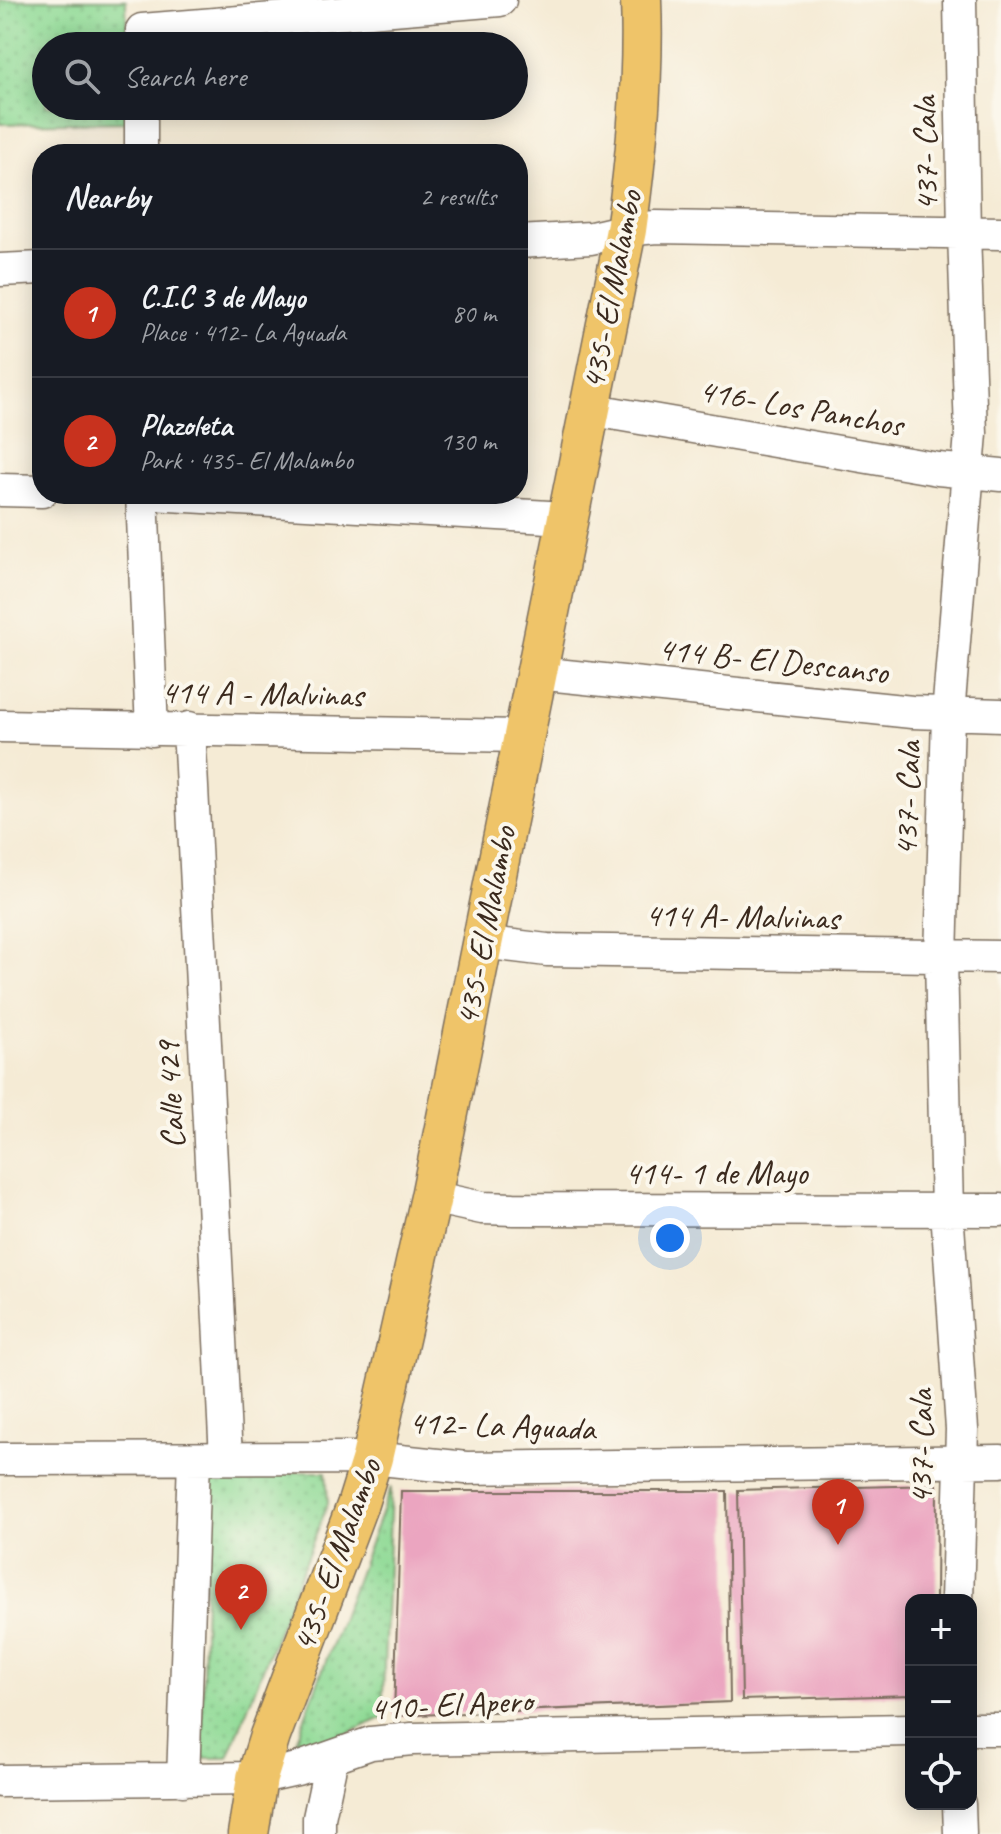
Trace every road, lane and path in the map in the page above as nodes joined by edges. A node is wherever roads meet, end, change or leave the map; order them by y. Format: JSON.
{"nodes":[{"id":1,"x":500,"y":0,"type":"edge"},
{"id":2,"x":641,"y":0,"type":"edge"},
{"id":3,"x":960,"y":0,"type":"edge"},
{"id":4,"x":141,"y":25,"type":"edge"},
{"id":5,"x":141,"y":120,"type":"edge"},
{"id":6,"x":141,"y":144,"type":"edge"},
{"id":7,"x":626,"y":230,"type":"junction"},
{"id":8,"x":964,"y":233,"type":"junction"},
{"id":9,"x":1001,"y":233,"type":"edge"},
{"id":10,"x":528,"y":241,"type":"edge"},
{"id":11,"x":32,"y":268,"type":"edge"},
{"id":12,"x":0,"y":270,"type":"edge"},
{"id":13,"x":588,"y":409,"type":"junction"},
{"id":14,"x":968,"y":472,"type":"junction"},
{"id":15,"x":1001,"y":475,"type":"edge"},
{"id":16,"x":0,"y":490,"type":"edge"},
{"id":17,"x":32,"y":491,"type":"edge"},
{"id":18,"x":142,"y":504,"type":"edge"},
{"id":19,"x":324,"y":504,"type":"edge"},
{"id":20,"x":566,"y":518,"type":"junction"},
{"id":21,"x":537,"y":673,"type":"junction"},
{"id":22,"x":948,"y":715,"type":"junction"},
{"id":23,"x":1001,"y":715,"type":"edge"},
{"id":24,"x":0,"y":726,"type":"edge"},
{"id":25,"x":189,"y":728,"type":"junction"},
{"id":26,"x":152,"y":730,"type":"junction"},
{"id":27,"x":523,"y":736,"type":"junction"},
{"id":28,"x":482,"y":942,"type":"junction"},
{"id":29,"x":1001,"y":957,"type":"edge"},
{"id":30,"x":941,"y":958,"type":"junction"},
{"id":31,"x":431,"y":1197,"type":"junction"},
{"id":32,"x":947,"y":1210,"type":"junction"},
{"id":33,"x":1001,"y":1210,"type":"edge"},
{"id":34,"x":226,"y":1458,"type":"junction"},
{"id":35,"x":372,"y":1458,"type":"junction"},
{"id":36,"x":0,"y":1459,"type":"edge"},
{"id":37,"x":194,"y":1459,"type":"junction"},
{"id":38,"x":1001,"y":1461,"type":"edge"},
{"id":39,"x":961,"y":1462,"type":"junction"},
{"id":40,"x":957,"y":1594,"type":"edge"},
{"id":41,"x":977,"y":1729,"type":"edge"},
{"id":42,"x":1001,"y":1729,"type":"edge"},
{"id":43,"x":905,"y":1730,"type":"edge"},
{"id":44,"x":332,"y":1757,"type":"junction"},
{"id":45,"x":257,"y":1778,"type":"junction"},
{"id":46,"x":183,"y":1780,"type":"junction"},
{"id":47,"x":0,"y":1781,"type":"edge"},
{"id":48,"x":959,"y":1810,"type":"edge"},
{"id":49,"x":248,"y":1834,"type":"edge"},
{"id":50,"x":319,"y":1834,"type":"edge"},
{"id":51,"x":960,"y":1834,"type":"edge"}],
"edges":[{"from":1,"to":4,"type":"street"},
{"from":2,"to":7,"type":"main road","name":"435- El Malambo"},
{"from":3,"to":8,"type":"street","name":"437- Cala"},
{"from":5,"to":6,"type":"street"},
{"from":7,"to":8,"type":"street"},
{"from":7,"to":10,"type":"street"},
{"from":7,"to":13,"type":"main road","name":"435- El Malambo"},
{"from":8,"to":9,"type":"street"},
{"from":8,"to":14,"type":"street","name":"437- Cala"},
{"from":11,"to":12,"type":"street"},
{"from":13,"to":14,"type":"street","name":"416- Los Panchos"},
{"from":13,"to":20,"type":"main road","name":"435- El Malambo"},
{"from":14,"to":15,"type":"street","name":"416- Los Panchos"},
{"from":14,"to":22,"type":"street","name":"437- Cala"},
{"from":16,"to":17,"type":"street"},
{"from":18,"to":26,"type":"street"},
{"from":19,"to":20,"type":"street"},
{"from":20,"to":21,"type":"main road","name":"435- El Malambo"},
{"from":21,"to":22,"type":"street","name":"414 B- El Descanso"},
{"from":21,"to":27,"type":"main road","name":"435- El Malambo"},
{"from":22,"to":23,"type":"street","name":"414 B- El Descanso"},
{"from":22,"to":30,"type":"street","name":"437- Cala"},
{"from":24,"to":26,"type":"street","name":"414 A - Malvinas"},
{"from":25,"to":26,"type":"street","name":"414 A - Malvinas"},
{"from":25,"to":27,"type":"street","name":"414 A - Malvinas"},
{"from":25,"to":34,"type":"street","name":"Calle 429"},
{"from":27,"to":28,"type":"main road","name":"435- El Malambo"},
{"from":28,"to":30,"type":"street","name":"414 A- Malvinas"},
{"from":28,"to":31,"type":"main road","name":"435- El Malambo"},
{"from":29,"to":30,"type":"street","name":"414 A- Malvinas"},
{"from":30,"to":32,"type":"street","name":"437- Cala"},
{"from":31,"to":32,"type":"street","name":"414- 1 de Mayo"},
{"from":31,"to":35,"type":"main road","name":"435- El Malambo"},
{"from":32,"to":33,"type":"street","name":"414- 1 de Mayo"},
{"from":32,"to":39,"type":"street","name":"437- Cala"},
{"from":34,"to":35,"type":"street","name":"412- La Aguada"},
{"from":34,"to":37,"type":"street","name":"412- La Aguada"},
{"from":35,"to":39,"type":"street","name":"412- La Aguada"},
{"from":35,"to":45,"type":"main road","name":"435- El Malambo"},
{"from":36,"to":37,"type":"street","name":"412- La Aguada"},
{"from":37,"to":46,"type":"street"},
{"from":38,"to":39,"type":"street","name":"412- La Aguada"},
{"from":39,"to":40,"type":"street","name":"437- Cala"},
{"from":41,"to":42,"type":"street"},
{"from":43,"to":44,"type":"street","name":"410- El Apero"},
{"from":44,"to":45,"type":"street","name":"410- El Apero"},
{"from":44,"to":50,"type":"street"},
{"from":45,"to":46,"type":"street","name":"410- El Apero"},
{"from":45,"to":49,"type":"main road","name":"435- El Malambo"},
{"from":46,"to":47,"type":"street","name":"410- El Apero"},
{"from":48,"to":51,"type":"street"}]}
